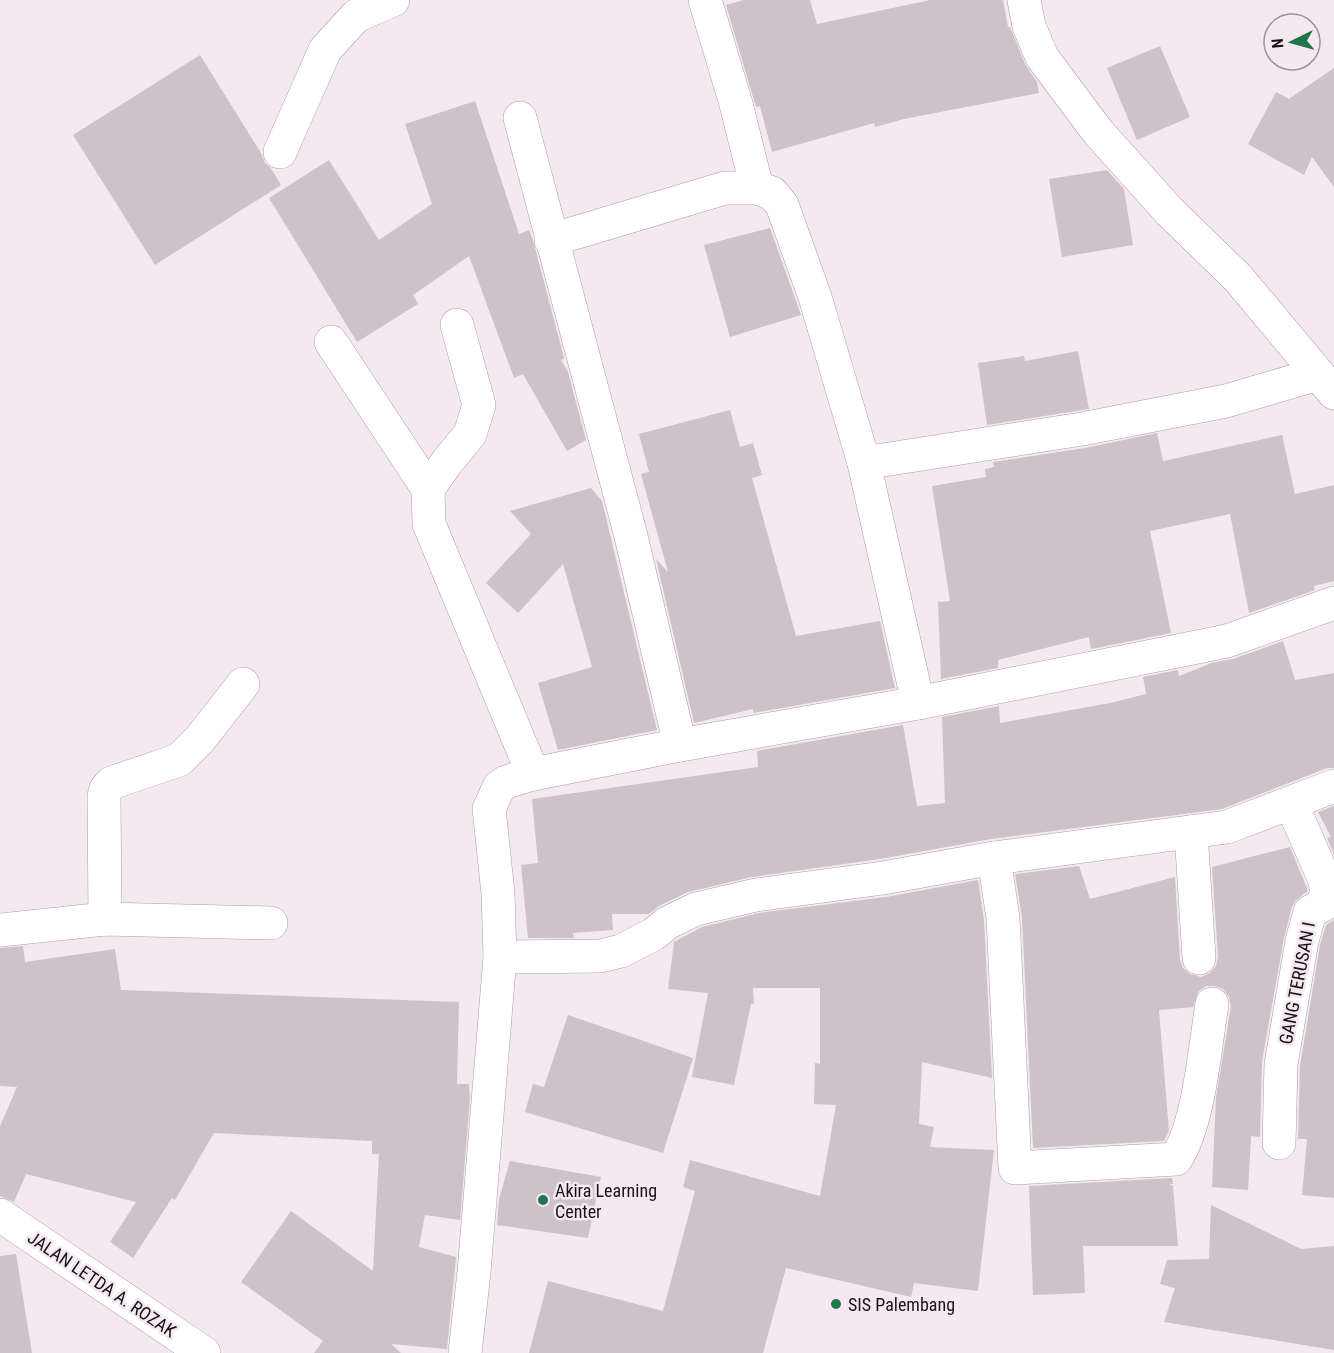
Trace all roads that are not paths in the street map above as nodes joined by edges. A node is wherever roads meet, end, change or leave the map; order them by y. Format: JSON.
{"nodes":[{"id":1,"x":393,"y":0,"type":"edge"},
{"id":2,"x":705,"y":0,"type":"edge"},
{"id":3,"x":1024,"y":0,"type":"edge"},
{"id":4,"x":520,"y":118,"type":"dead end"},
{"id":5,"x":280,"y":152,"type":"dead end"},
{"id":6,"x":757,"y":188,"type":"junction"},
{"id":7,"x":551,"y":240,"type":"junction"},
{"id":8,"x":457,"y":325,"type":"dead end"},
{"id":9,"x":332,"y":342,"type":"dead end"},
{"id":10,"x":1326,"y":383,"type":"edge"},
{"id":11,"x":864,"y":463,"type":"junction"},
{"id":12,"x":428,"y":489,"type":"junction"},
{"id":13,"x":1334,"y":603,"type":"edge"},
{"id":14,"x":243,"y":684,"type":"dead end"},
{"id":15,"x":918,"y":704,"type":"junction"},
{"id":16,"x":680,"y":745,"type":"junction"},
{"id":17,"x":533,"y":774,"type":"junction"},
{"id":18,"x":1334,"y":786,"type":"edge"},
{"id":19,"x":1291,"y":802,"type":"junction"},
{"id":20,"x":1191,"y":832,"type":"junction"},
{"id":21,"x":994,"y":858,"type":"junction"},
{"id":22,"x":105,"y":919,"type":"junction"},
{"id":23,"x":271,"y":923,"type":"dead end"},
{"id":24,"x":0,"y":930,"type":"edge"},
{"id":25,"x":500,"y":957,"type":"junction"},
{"id":26,"x":1199,"y":958,"type":"dead end"},
{"id":27,"x":1212,"y":1004,"type":"dead end"},
{"id":28,"x":1279,"y":1143,"type":"dead end"},
{"id":29,"x":0,"y":1215,"type":"edge"},
{"id":30,"x":204,"y":1353,"type":"edge"},
{"id":31,"x":465,"y":1353,"type":"edge"}],
"edges":[{"from":1,"to":5,"type":"street"},
{"from":2,"to":6,"type":"street"},
{"from":3,"to":10,"type":"street"},
{"from":4,"to":7,"type":"street"},
{"from":6,"to":7,"type":"street"},
{"from":6,"to":11,"type":"street"},
{"from":7,"to":16,"type":"street"},
{"from":8,"to":12,"type":"street"},
{"from":9,"to":12,"type":"street"},
{"from":10,"to":11,"type":"street"},
{"from":11,"to":15,"type":"street"},
{"from":12,"to":17,"type":"street"},
{"from":13,"to":15,"type":"street"},
{"from":14,"to":22,"type":"street"},
{"from":15,"to":16,"type":"street"},
{"from":16,"to":17,"type":"street"},
{"from":17,"to":25,"type":"street"},
{"from":18,"to":19,"type":"street"},
{"from":19,"to":20,"type":"street"},
{"from":19,"to":28,"type":"street","name":"GANG TERUSAN I"},
{"from":20,"to":21,"type":"street"},
{"from":20,"to":26,"type":"street"},
{"from":21,"to":25,"type":"street"},
{"from":21,"to":27,"type":"street"},
{"from":22,"to":23,"type":"street"},
{"from":22,"to":24,"type":"street"},
{"from":25,"to":31,"type":"street"},
{"from":29,"to":30,"type":"street","name":"JALAN LETDA A. ROZAK"}]}
